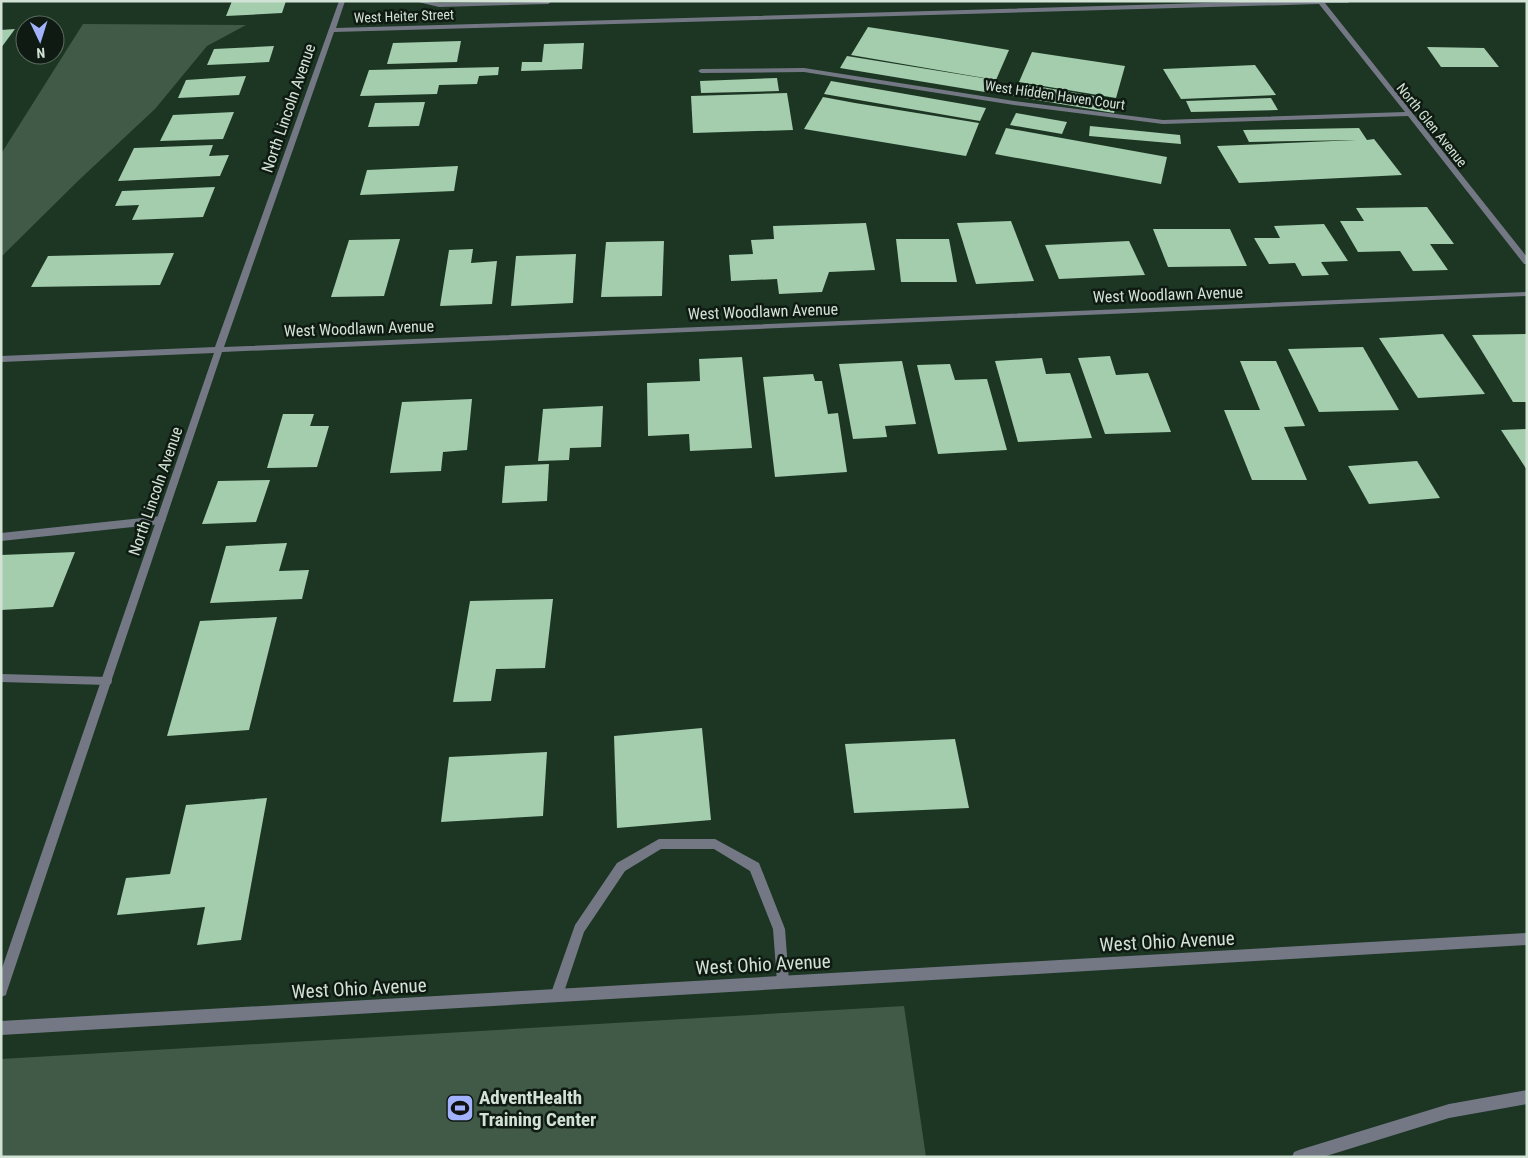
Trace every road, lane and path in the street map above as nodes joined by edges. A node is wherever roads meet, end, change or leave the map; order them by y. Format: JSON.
{"nodes":[{"id":1,"x":342,"y":1,"type":"edge"},
{"id":2,"x":417,"y":1,"type":"edge"},
{"id":3,"x":1348,"y":1,"type":"edge"},
{"id":4,"x":548,"y":2,"type":"edge"},
{"id":5,"x":1320,"y":2,"type":"edge"},
{"id":6,"x":331,"y":30,"type":"junction"},
{"id":7,"x":701,"y":71,"type":"dead end"},
{"id":8,"x":1407,"y":114,"type":"junction"},
{"id":9,"x":1527,"y":262,"type":"edge"},
{"id":10,"x":1527,"y":294,"type":"edge"},
{"id":11,"x":219,"y":349,"type":"junction"},
{"id":12,"x":1,"y":359,"type":"edge"},
{"id":13,"x":161,"y":520,"type":"junction"},
{"id":14,"x":1,"y":537,"type":"edge"},
{"id":15,"x":1,"y":678,"type":"edge"},
{"id":16,"x":107,"y":682,"type":"junction"},
{"id":17,"x":1527,"y":938,"type":"edge"},
{"id":18,"x":783,"y":982,"type":"junction"},
{"id":19,"x":1,"y":991,"type":"edge"},
{"id":20,"x":556,"y":996,"type":"junction"},
{"id":21,"x":1,"y":1028,"type":"edge"},
{"id":22,"x":1527,"y":1097,"type":"edge"},
{"id":23,"x":1299,"y":1157,"type":"edge"}],
"edges":[{"from":1,"to":6,"type":"street","name":"North Lincoln Avenue"},
{"from":2,"to":4,"type":"street"},
{"from":3,"to":5,"type":"street","name":"West Heiter Street"},
{"from":5,"to":6,"type":"street","name":"West Heiter Street"},
{"from":5,"to":8,"type":"street","name":"North Glen Avenue"},
{"from":6,"to":11,"type":"street","name":"North Lincoln Avenue"},
{"from":7,"to":8,"type":"street","name":"West Hidden Haven Court"},
{"from":8,"to":9,"type":"street","name":"North Glen Avenue"},
{"from":10,"to":11,"type":"street","name":"West Woodlawn Avenue"},
{"from":11,"to":12,"type":"street","name":"West Woodlawn Avenue"},
{"from":11,"to":13,"type":"street","name":"North Lincoln Avenue"},
{"from":13,"to":14,"type":"street"},
{"from":13,"to":16,"type":"street","name":"North Lincoln Avenue"},
{"from":15,"to":16,"type":"street"},
{"from":16,"to":19,"type":"street","name":"North Lincoln Avenue"},
{"from":17,"to":18,"type":"street","name":"West Ohio Avenue"},
{"from":18,"to":20,"type":"street","name":"West Ohio Avenue"},
{"from":18,"to":20,"type":"street"},
{"from":20,"to":21,"type":"street","name":"West Ohio Avenue"},
{"from":22,"to":23,"type":"street"}]}
